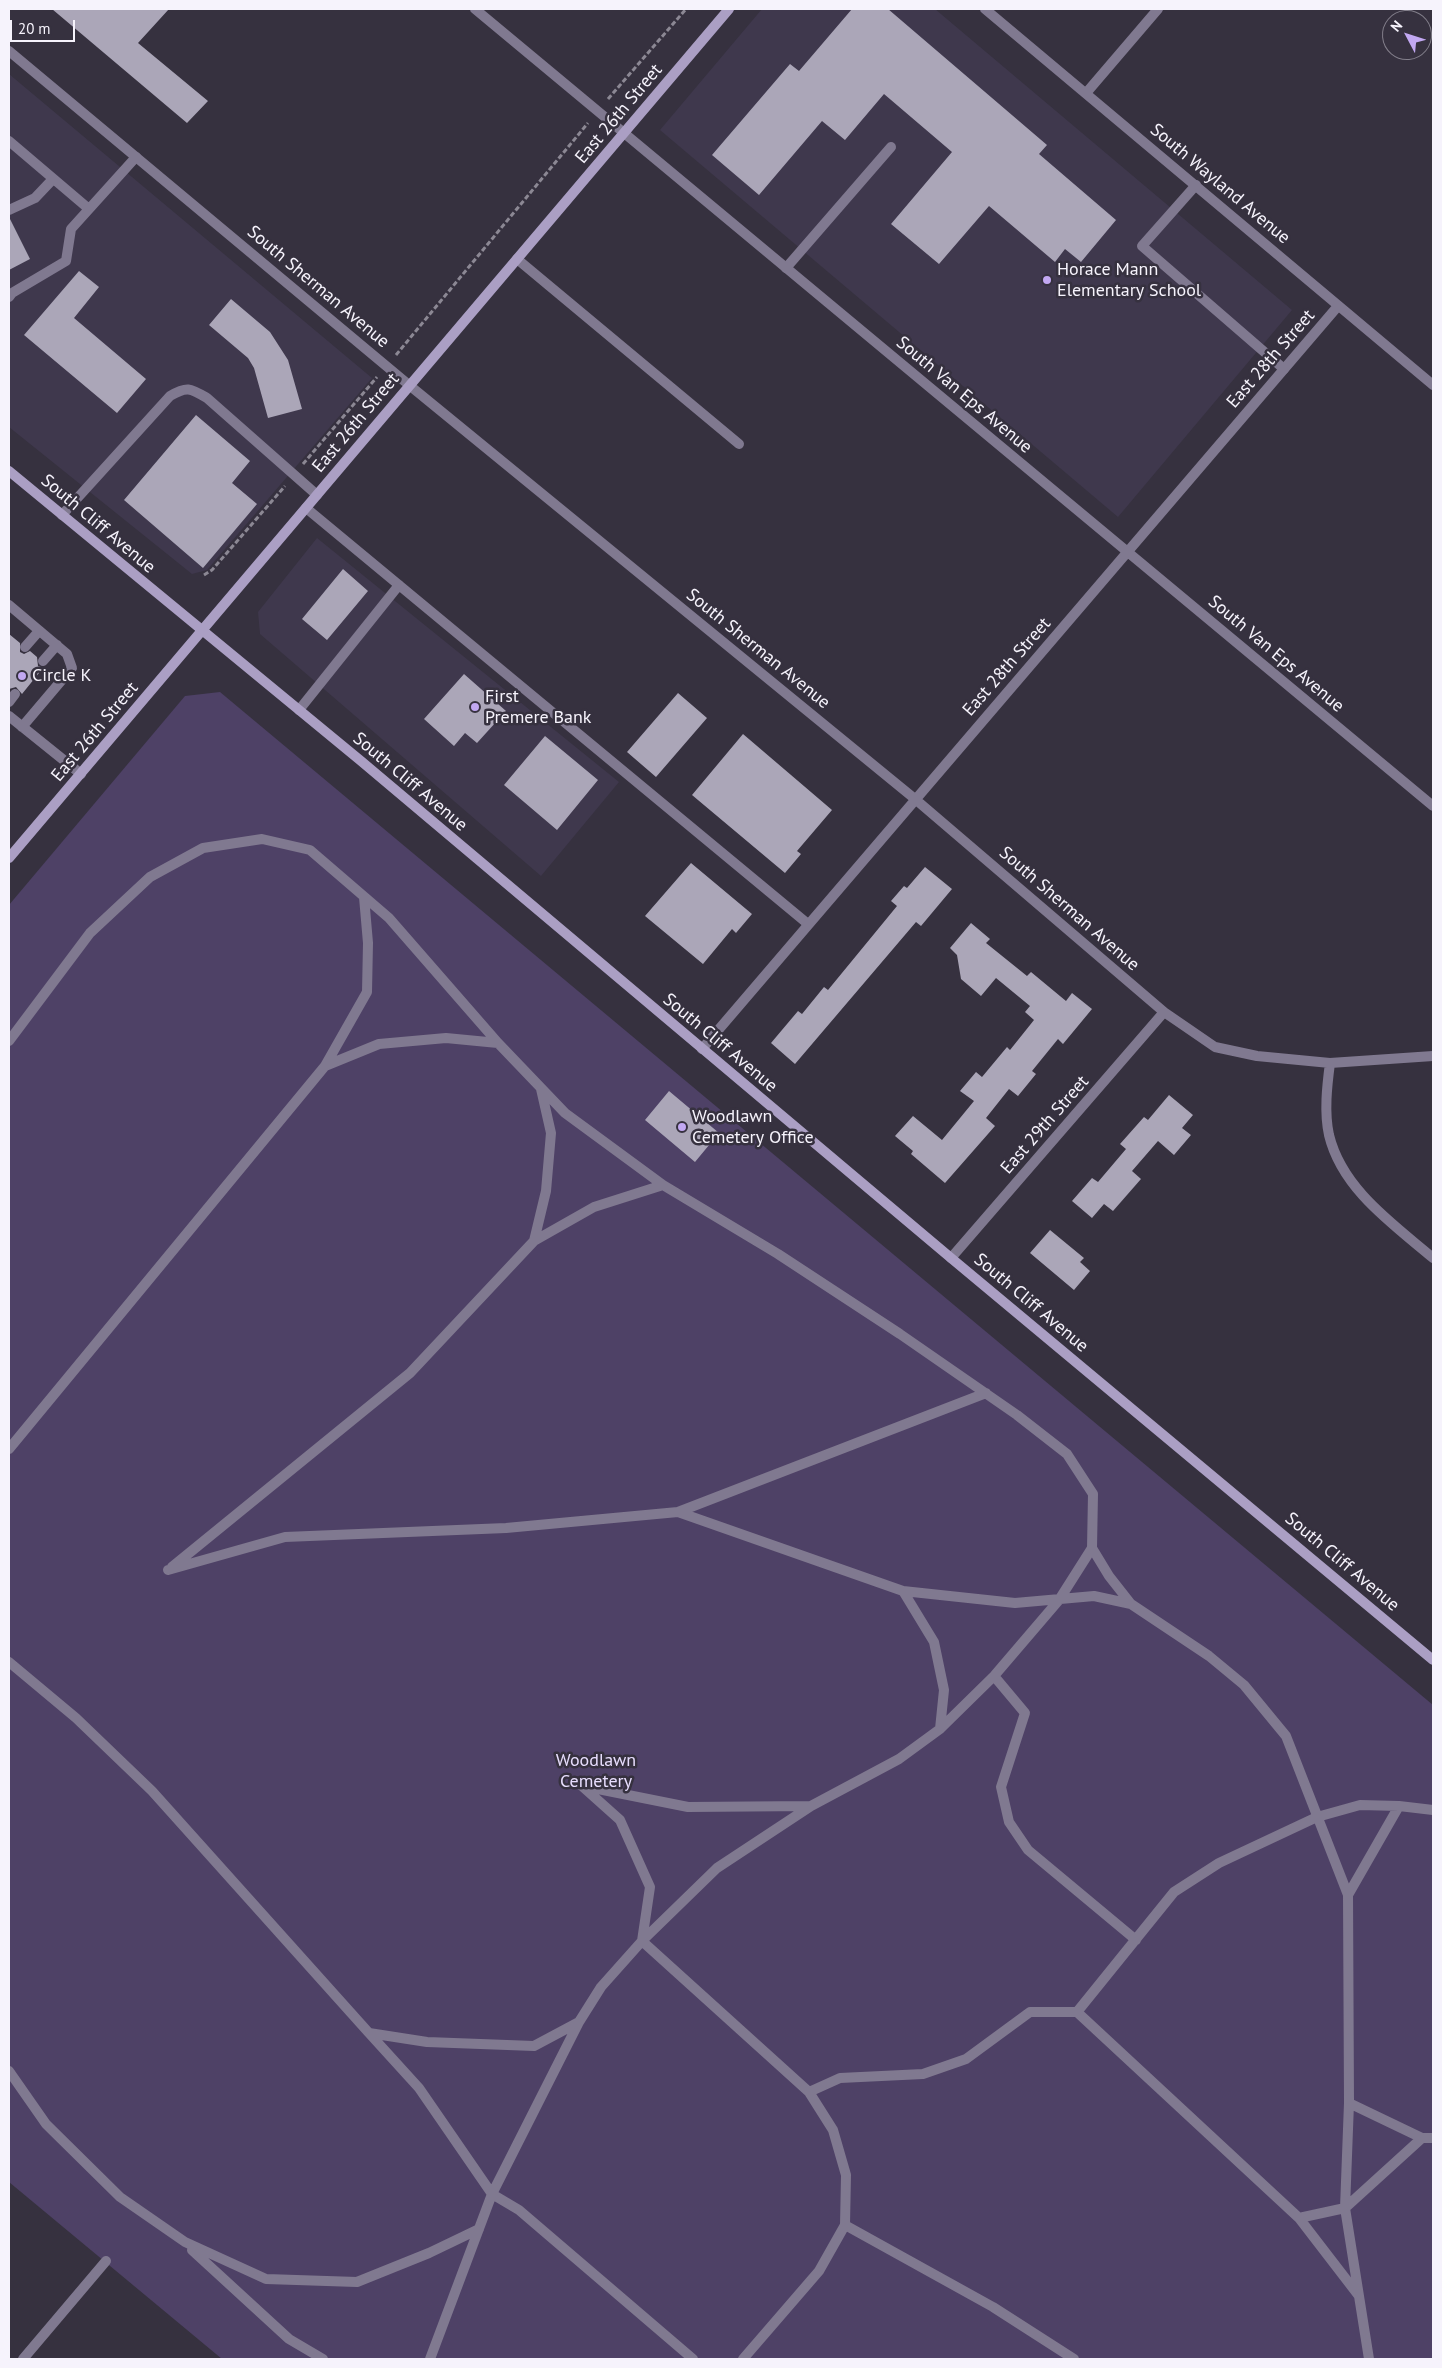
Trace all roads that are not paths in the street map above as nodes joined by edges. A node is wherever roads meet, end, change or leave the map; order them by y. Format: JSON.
{"nodes":[{"id":1,"x":474,"y":9,"type":"edge"},
{"id":2,"x":729,"y":9,"type":"edge"},
{"id":3,"x":985,"y":9,"type":"edge"},
{"id":4,"x":1158,"y":9,"type":"edge"},
{"id":5,"x":9,"y":51,"type":"edge"},
{"id":6,"x":1087,"y":92,"type":"junction"},
{"id":7,"x":624,"y":134,"type":"junction"},
{"id":8,"x":9,"y":141,"type":"edge"},
{"id":9,"x":891,"y":147,"type":"dead end"},
{"id":10,"x":136,"y":157,"type":"junction"},
{"id":11,"x":53,"y":179,"type":"junction"},
{"id":12,"x":1196,"y":185,"type":"junction"},
{"id":13,"x":89,"y":209,"type":"junction"},
{"id":14,"x":9,"y":210,"type":"edge"},
{"id":15,"x":517,"y":259,"type":"junction"},
{"id":16,"x":786,"y":268,"type":"junction"},
{"id":17,"x":9,"y":297,"type":"edge"},
{"id":18,"x":1338,"y":306,"type":"junction"},
{"id":19,"x":1284,"y":369,"type":"junction"},
{"id":20,"x":409,"y":385,"type":"junction"},
{"id":21,"x":1433,"y":385,"type":"edge"},
{"id":22,"x":738,"y":444,"type":"dead end"},
{"id":23,"x":9,"y":471,"type":"edge"},
{"id":24,"x":317,"y":495,"type":"junction"},
{"id":25,"x":306,"y":508,"type":"junction"},
{"id":26,"x":62,"y":515,"type":"junction"},
{"id":27,"x":1127,"y":552,"type":"junction"},
{"id":28,"x":399,"y":586,"type":"junction"},
{"id":29,"x":10,"y":609,"type":"edge"},
{"id":30,"x":39,"y":630,"type":"junction"},
{"id":31,"x":203,"y":631,"type":"junction"},
{"id":32,"x":57,"y":645,"type":"junction"},
{"id":33,"x":25,"y":647,"type":"dead end"},
{"id":34,"x":43,"y":661,"type":"dead end"},
{"id":35,"x":299,"y":710,"type":"junction"},
{"id":36,"x":9,"y":716,"type":"edge"},
{"id":37,"x":22,"y":727,"type":"junction"},
{"id":38,"x":81,"y":774,"type":"junction"},
{"id":39,"x":916,"y":799,"type":"junction"},
{"id":40,"x":1433,"y":806,"type":"edge"},
{"id":41,"x":9,"y":858,"type":"edge"},
{"id":42,"x":364,"y":897,"type":"junction"},
{"id":43,"x":808,"y":924,"type":"junction"},
{"id":44,"x":1164,"y":1012,"type":"junction"},
{"id":45,"x":9,"y":1040,"type":"edge"},
{"id":46,"x":498,"y":1043,"type":"junction"},
{"id":47,"x":702,"y":1049,"type":"junction"},
{"id":48,"x":1433,"y":1056,"type":"edge"},
{"id":49,"x":1330,"y":1063,"type":"junction"},
{"id":50,"x":325,"y":1066,"type":"junction"},
{"id":51,"x":541,"y":1088,"type":"junction"},
{"id":52,"x":663,"y":1185,"type":"junction"},
{"id":53,"x":534,"y":1241,"type":"junction"},
{"id":54,"x":951,"y":1258,"type":"junction"},
{"id":55,"x":1433,"y":1258,"type":"edge"},
{"id":56,"x":986,"y":1393,"type":"junction"},
{"id":57,"x":9,"y":1449,"type":"edge"},
{"id":58,"x":678,"y":1512,"type":"junction"},
{"id":59,"x":1092,"y":1548,"type":"junction"},
{"id":60,"x":903,"y":1591,"type":"junction"},
{"id":61,"x":1059,"y":1600,"type":"junction"},
{"id":62,"x":1131,"y":1604,"type":"junction"},
{"id":63,"x":1433,"y":1660,"type":"edge"},
{"id":64,"x":9,"y":1662,"type":"edge"},
{"id":65,"x":994,"y":1676,"type":"junction"},
{"id":66,"x":940,"y":1729,"type":"junction"},
{"id":67,"x":811,"y":1806,"type":"junction"},
{"id":68,"x":1399,"y":1806,"type":"junction"},
{"id":69,"x":1433,"y":1810,"type":"edge"},
{"id":70,"x":1316,"y":1817,"type":"junction"},
{"id":71,"x":1348,"y":1895,"type":"junction"},
{"id":72,"x":1136,"y":1940,"type":"junction"},
{"id":73,"x":642,"y":1941,"type":"junction"},
{"id":74,"x":1076,"y":2012,"type":"junction"},
{"id":75,"x":579,"y":2022,"type":"junction"},
{"id":76,"x":369,"y":2033,"type":"junction"},
{"id":77,"x":9,"y":2071,"type":"edge"},
{"id":78,"x":809,"y":2092,"type":"junction"},
{"id":79,"x":1349,"y":2103,"type":"junction"},
{"id":80,"x":1422,"y":2138,"type":"junction"},
{"id":81,"x":1433,"y":2138,"type":"edge"},
{"id":82,"x":492,"y":2194,"type":"junction"},
{"id":83,"x":1346,"y":2208,"type":"junction"},
{"id":84,"x":1299,"y":2218,"type":"junction"},
{"id":85,"x":845,"y":2225,"type":"junction"},
{"id":86,"x":479,"y":2229,"type":"junction"},
{"id":87,"x":185,"y":2242,"type":"junction"},
{"id":88,"x":106,"y":2261,"type":"dead end"},
{"id":89,"x":1361,"y":2299,"type":"junction"},
{"id":90,"x":23,"y":2359,"type":"edge"},
{"id":91,"x":323,"y":2359,"type":"edge"},
{"id":92,"x":430,"y":2359,"type":"edge"},
{"id":93,"x":693,"y":2359,"type":"edge"},
{"id":94,"x":743,"y":2359,"type":"edge"},
{"id":95,"x":1074,"y":2359,"type":"edge"},
{"id":96,"x":1369,"y":2359,"type":"edge"}],
"edges":[{"from":1,"to":7,"type":"street","name":"South Van Eps Avenue"},
{"from":2,"to":7,"type":"main road","name":"East 26th Street"},
{"from":3,"to":6,"type":"street","name":"South Wayland Avenue"},
{"from":4,"to":6,"type":"street"},
{"from":5,"to":10,"type":"street","name":"South Sherman Avenue"},
{"from":6,"to":12,"type":"street","name":"South Wayland Avenue"},
{"from":7,"to":15,"type":"main road","name":"East 26th Street"},
{"from":7,"to":16,"type":"street","name":"South Van Eps Avenue"},
{"from":8,"to":11,"type":"street"},
{"from":9,"to":16,"type":"street"},
{"from":10,"to":13,"type":"street"},
{"from":10,"to":20,"type":"street","name":"South Sherman Avenue"},
{"from":11,"to":13,"type":"street"},
{"from":11,"to":14,"type":"street"},
{"from":12,"to":18,"type":"street","name":"South Wayland Avenue"},
{"from":12,"to":19,"type":"street"},
{"from":13,"to":17,"type":"street"},
{"from":15,"to":20,"type":"main road","name":"East 26th Street"},
{"from":15,"to":22,"type":"street"},
{"from":16,"to":27,"type":"street","name":"South Van Eps Avenue"},
{"from":18,"to":19,"type":"street","name":"East 28th Street"},
{"from":18,"to":21,"type":"street","name":"South Wayland Avenue"},
{"from":19,"to":27,"type":"street","name":"East 28th Street"},
{"from":20,"to":24,"type":"main road","name":"East 26th Street"},
{"from":20,"to":39,"type":"street","name":"South Sherman Avenue"},
{"from":23,"to":26,"type":"main road","name":"South Cliff Avenue"},
{"from":24,"to":25,"type":"main road","name":"East 26th Street"},
{"from":24,"to":26,"type":"street"},
{"from":25,"to":28,"type":"street"},
{"from":25,"to":31,"type":"main road","name":"East 26th Street"},
{"from":26,"to":31,"type":"main road","name":"South Cliff Avenue"},
{"from":27,"to":39,"type":"street","name":"East 28th Street"},
{"from":27,"to":40,"type":"street","name":"South Van Eps Avenue"},
{"from":28,"to":35,"type":"street"},
{"from":28,"to":43,"type":"street"},
{"from":29,"to":30,"type":"street"},
{"from":30,"to":32,"type":"street"},
{"from":30,"to":33,"type":"street"},
{"from":31,"to":35,"type":"main road","name":"South Cliff Avenue"},
{"from":31,"to":38,"type":"main road","name":"East 26th Street"},
{"from":32,"to":34,"type":"street"},
{"from":32,"to":37,"type":"street"},
{"from":35,"to":47,"type":"main road","name":"South Cliff Avenue"},
{"from":36,"to":37,"type":"street"},
{"from":37,"to":38,"type":"street"},
{"from":38,"to":41,"type":"main road","name":"East 26th Street"},
{"from":39,"to":43,"type":"street","name":"East 28th Street"},
{"from":39,"to":44,"type":"street","name":"South Sherman Avenue"},
{"from":42,"to":45,"type":"street"},
{"from":42,"to":46,"type":"street"},
{"from":42,"to":50,"type":"street"},
{"from":43,"to":47,"type":"street","name":"East 28th Street"},
{"from":44,"to":49,"type":"street","name":"South Sherman Avenue"},
{"from":44,"to":54,"type":"street","name":"East 29th Street"},
{"from":46,"to":50,"type":"street"},
{"from":46,"to":51,"type":"street"},
{"from":47,"to":54,"type":"main road","name":"South Cliff Avenue"},
{"from":48,"to":49,"type":"street","name":"South Sherman Avenue"},
{"from":49,"to":55,"type":"street"},
{"from":50,"to":57,"type":"street"},
{"from":51,"to":52,"type":"street"},
{"from":51,"to":53,"type":"street"},
{"from":52,"to":53,"type":"street"},
{"from":52,"to":56,"type":"street"},
{"from":53,"to":58,"type":"street"},
{"from":54,"to":63,"type":"main road","name":"South Cliff Avenue"},
{"from":56,"to":58,"type":"street"},
{"from":56,"to":59,"type":"street"},
{"from":58,"to":60,"type":"street"},
{"from":59,"to":61,"type":"street"},
{"from":59,"to":62,"type":"street"},
{"from":60,"to":61,"type":"street"},
{"from":60,"to":66,"type":"street"},
{"from":61,"to":62,"type":"street"},
{"from":61,"to":65,"type":"street"},
{"from":62,"to":70,"type":"street"},
{"from":64,"to":76,"type":"street"},
{"from":65,"to":66,"type":"street"},
{"from":65,"to":72,"type":"street"},
{"from":66,"to":67,"type":"street"},
{"from":67,"to":73,"type":"street"},
{"from":67,"to":73,"type":"street"},
{"from":68,"to":69,"type":"street"},
{"from":68,"to":70,"type":"street"},
{"from":68,"to":71,"type":"street"},
{"from":70,"to":71,"type":"street"},
{"from":70,"to":72,"type":"street"},
{"from":71,"to":79,"type":"street"},
{"from":72,"to":74,"type":"street"},
{"from":73,"to":75,"type":"street"},
{"from":73,"to":78,"type":"street"},
{"from":74,"to":78,"type":"street"},
{"from":74,"to":84,"type":"street"},
{"from":75,"to":76,"type":"street"},
{"from":75,"to":82,"type":"street"},
{"from":76,"to":82,"type":"street"},
{"from":77,"to":87,"type":"street"},
{"from":78,"to":85,"type":"street"},
{"from":79,"to":80,"type":"street"},
{"from":79,"to":83,"type":"street"},
{"from":80,"to":81,"type":"street"},
{"from":80,"to":83,"type":"street"},
{"from":82,"to":86,"type":"street"},
{"from":82,"to":93,"type":"street"},
{"from":83,"to":84,"type":"street"},
{"from":83,"to":89,"type":"street"},
{"from":84,"to":89,"type":"street"},
{"from":85,"to":94,"type":"street"},
{"from":85,"to":95,"type":"street"},
{"from":86,"to":87,"type":"street"},
{"from":86,"to":92,"type":"street"},
{"from":87,"to":91,"type":"street"},
{"from":88,"to":90,"type":"street"},
{"from":89,"to":96,"type":"street"}]}
